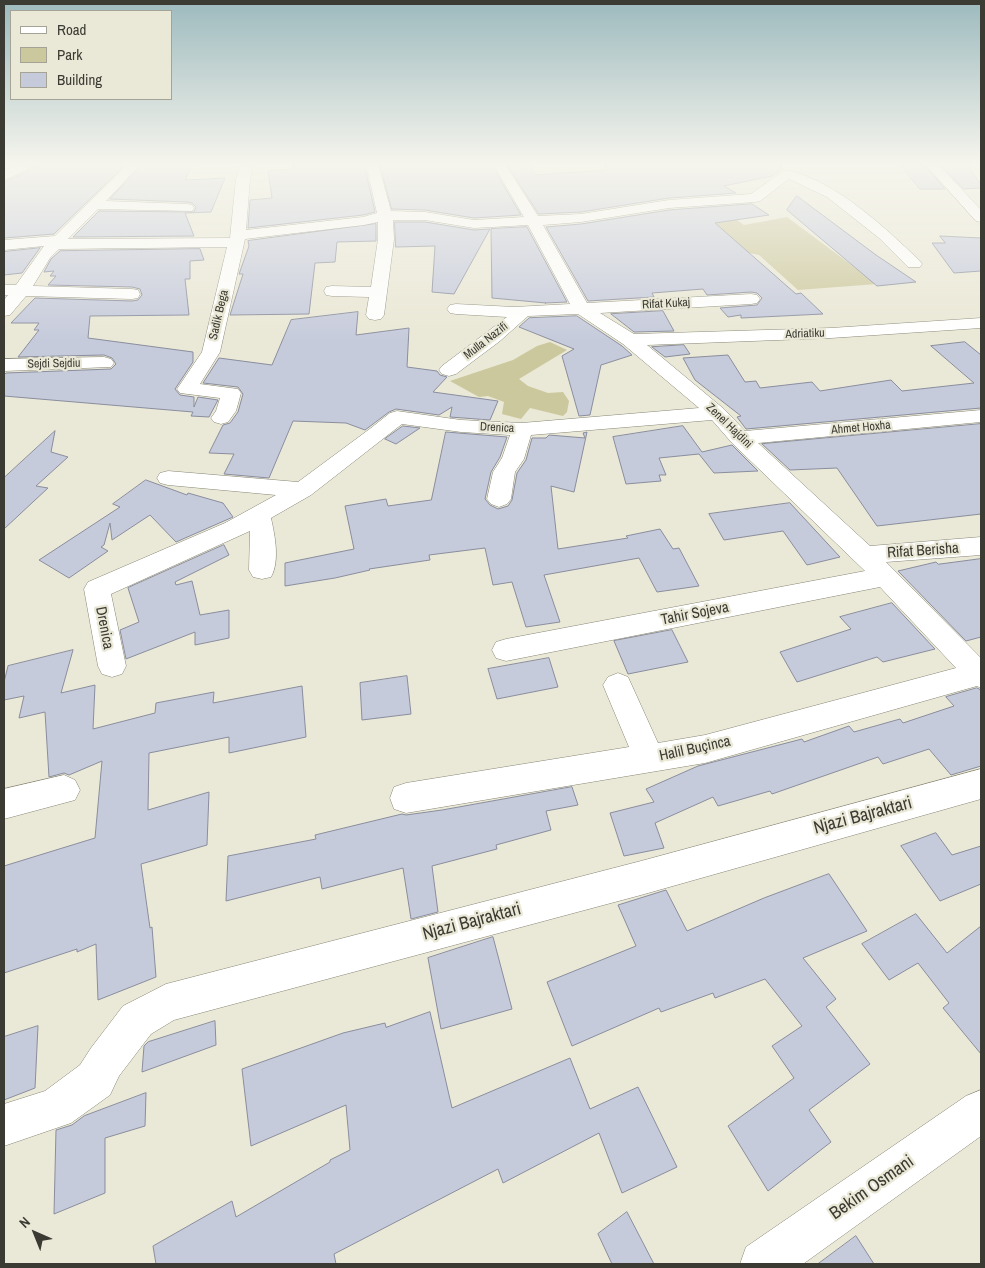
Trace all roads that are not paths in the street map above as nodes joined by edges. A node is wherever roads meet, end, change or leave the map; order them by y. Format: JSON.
{"nodes":[{"id":1,"x":75,"y":223,"type":"edge"},
{"id":2,"x":239,"y":223,"type":"edge"},
{"id":3,"x":348,"y":223,"type":"edge"},
{"id":4,"x":385,"y":223,"type":"edge"},
{"id":5,"x":469,"y":223,"type":"edge"},
{"id":6,"x":499,"y":223,"type":"edge"},
{"id":7,"x":535,"y":223,"type":"edge"},
{"id":8,"x":869,"y":223,"type":"edge"},
{"id":9,"x":237,"y":238,"type":"junction"},
{"id":10,"x":56,"y":242,"type":"junction"},
{"id":11,"x":4,"y":245,"type":"edge"},
{"id":12,"x":914,"y":264,"type":"dead end"},
{"id":13,"x":12,"y":291,"type":"edge"},
{"id":14,"x":332,"y":291,"type":"dead end"},
{"id":15,"x":378,"y":292,"type":"junction"},
{"id":16,"x":132,"y":294,"type":"dead end"},
{"id":17,"x":751,"y":299,"type":"dead end"},
{"id":18,"x":581,"y":308,"type":"junction"},
{"id":19,"x":456,"y":309,"type":"dead end"},
{"id":20,"x":4,"y":311,"type":"edge"},
{"id":21,"x":523,"y":312,"type":"junction"},
{"id":22,"x":375,"y":315,"type":"dead end"},
{"id":23,"x":981,"y":323,"type":"edge"},
{"id":24,"x":630,"y":340,"type":"junction"},
{"id":25,"x":104,"y":363,"type":"dead end"},
{"id":26,"x":4,"y":365,"type":"edge"},
{"id":27,"x":448,"y":370,"type":"dead end"},
{"id":28,"x":717,"y":413,"type":"junction"},
{"id":29,"x":981,"y":416,"type":"edge"},
{"id":30,"x":221,"y":418,"type":"dead end"},
{"id":31,"x":522,"y":429,"type":"junction"},
{"id":32,"x":740,"y":438,"type":"junction"},
{"id":33,"x":168,"y":478,"type":"dead end"},
{"id":34,"x":302,"y":490,"type":"junction"},
{"id":35,"x":499,"y":499,"type":"dead end"},
{"id":36,"x":258,"y":514,"type":"junction"},
{"id":37,"x":981,"y":546,"type":"edge"},
{"id":38,"x":864,"y":555,"type":"junction"},
{"id":39,"x":262,"y":570,"type":"dead end"},
{"id":40,"x":884,"y":577,"type":"junction"},
{"id":41,"x":506,"y":650,"type":"dead end"},
{"id":42,"x":112,"y":666,"type":"dead end"},
{"id":43,"x":980,"y":675,"type":"edge"},
{"id":44,"x":618,"y":685,"type":"dead end"},
{"id":45,"x":649,"y":758,"type":"junction"},
{"id":46,"x":981,"y":784,"type":"edge"},
{"id":47,"x":64,"y":790,"type":"dead end"},
{"id":48,"x":406,"y":798,"type":"dead end"},
{"id":49,"x":4,"y":804,"type":"edge"},
{"id":50,"x":981,"y":1111,"type":"edge"},
{"id":51,"x":4,"y":1125,"type":"edge"},
{"id":52,"x":763,"y":1264,"type":"edge"}],
"edges":[{"from":1,"to":10,"type":"street"},
{"from":2,"to":9,"type":"street","name":"Sadik Bega"},
{"from":3,"to":9,"type":"street"},
{"from":4,"to":15,"type":"street"},
{"from":5,"to":6,"type":"street"},
{"from":7,"to":18,"type":"street","name":"Zenel Hajdini"},
{"from":8,"to":12,"type":"street"},
{"from":9,"to":10,"type":"street"},
{"from":9,"to":30,"type":"street","name":"Sadik Bega"},
{"from":10,"to":11,"type":"street"},
{"from":10,"to":13,"type":"street"},
{"from":13,"to":16,"type":"street"},
{"from":13,"to":20,"type":"street"},
{"from":14,"to":15,"type":"street"},
{"from":15,"to":22,"type":"street"},
{"from":17,"to":18,"type":"street","name":"Rifat Kukaj"},
{"from":18,"to":21,"type":"street","name":"Mulla Nazifi"},
{"from":18,"to":24,"type":"street","name":"Zenel Hajdini"},
{"from":19,"to":21,"type":"street","name":"Mulla Nazifi"},
{"from":21,"to":27,"type":"street","name":"Mulla Nazifi"},
{"from":23,"to":24,"type":"street","name":"Adriatiku"},
{"from":24,"to":28,"type":"street","name":"Zenel Hajdini"},
{"from":25,"to":26,"type":"street","name":"Sejdi Sejdiu"},
{"from":28,"to":31,"type":"street","name":"Drenica"},
{"from":28,"to":32,"type":"street","name":"Zenel Hajdini"},
{"from":29,"to":32,"type":"street","name":"Ahmet Hoxha"},
{"from":31,"to":34,"type":"street","name":"Drenica"},
{"from":31,"to":35,"type":"street"},
{"from":32,"to":38,"type":"street","name":"Zenel Hajdini"},
{"from":33,"to":34,"type":"street"},
{"from":34,"to":36,"type":"street","name":"Drenica"},
{"from":36,"to":39,"type":"street"},
{"from":36,"to":42,"type":"street","name":"Drenica"},
{"from":37,"to":38,"type":"street","name":"Rifat Berisha"},
{"from":38,"to":40,"type":"street","name":"Zenel Hajdini"},
{"from":40,"to":41,"type":"street","name":"Tahir Sojeva"},
{"from":40,"to":43,"type":"street","name":"Zenel Hajdini"},
{"from":43,"to":45,"type":"street","name":"Halil Buçinca"},
{"from":44,"to":45,"type":"street"},
{"from":45,"to":48,"type":"street","name":"Halil Buçinca"},
{"from":46,"to":51,"type":"street","name":"Njazi Bajraktari"},
{"from":47,"to":49,"type":"street"},
{"from":50,"to":52,"type":"street","name":"Bekim Osmani"}]}
